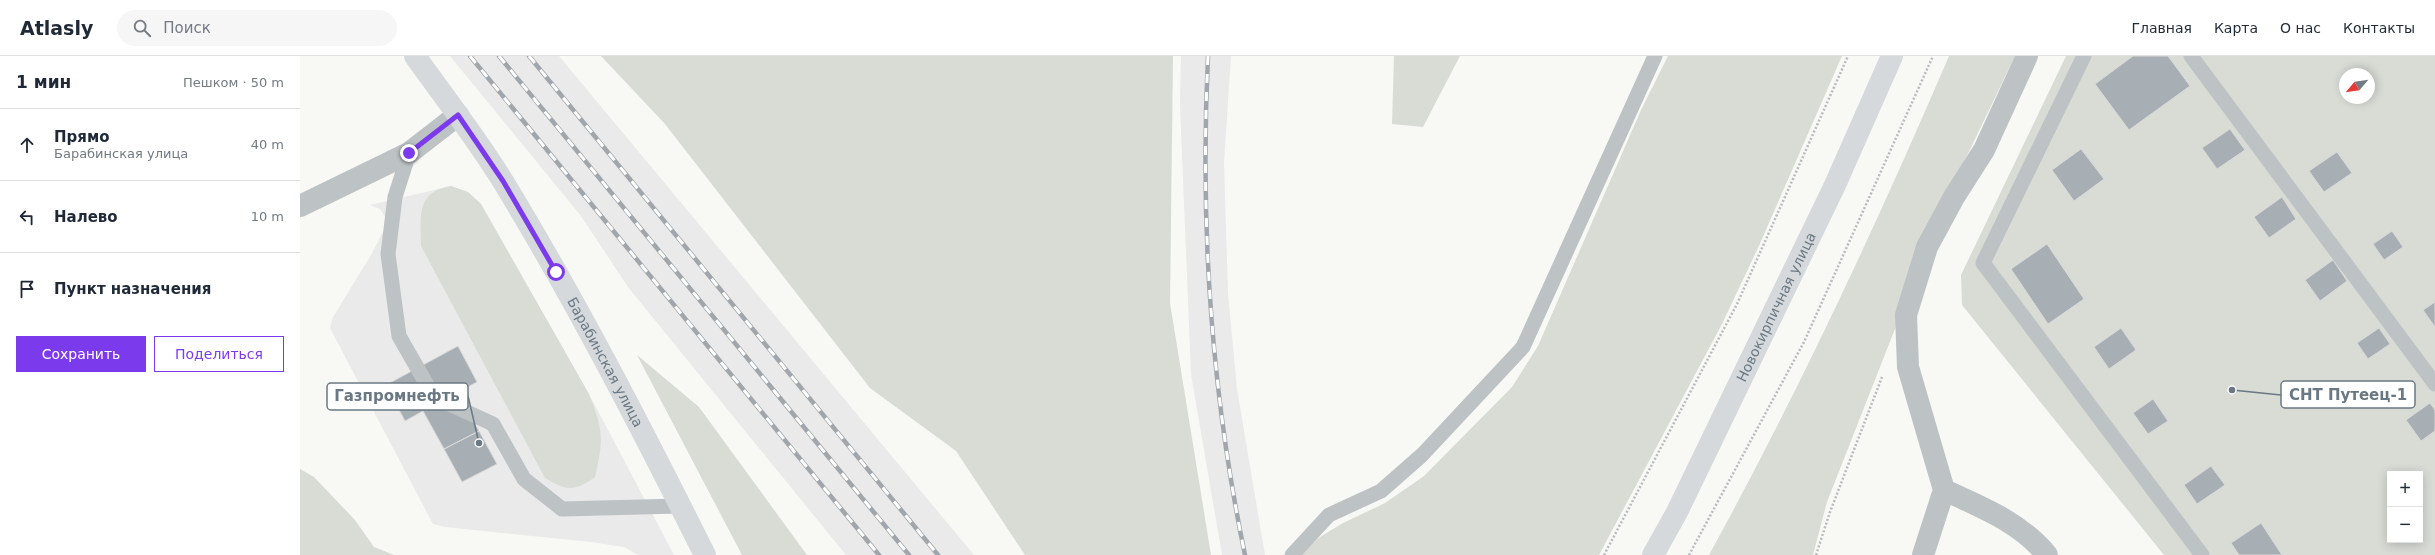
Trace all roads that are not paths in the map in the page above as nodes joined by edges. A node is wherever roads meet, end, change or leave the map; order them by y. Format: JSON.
{"nodes":[{"id":1,"x":415,"y":56,"type":"edge"},
{"id":2,"x":1655,"y":56,"type":"edge"},
{"id":3,"x":1892,"y":56,"type":"edge"},
{"id":4,"x":2027,"y":56,"type":"edge"},
{"id":5,"x":2084,"y":56,"type":"edge"},
{"id":6,"x":2191,"y":56,"type":"edge"},
{"id":7,"x":458,"y":115,"type":"junction"},
{"id":8,"x":409,"y":153,"type":"junction"},
{"id":9,"x":300,"y":206,"type":"edge"},
{"id":10,"x":2435,"y":384,"type":"edge"},
{"id":11,"x":1944,"y":490,"type":"junction"},
{"id":12,"x":680,"y":506,"type":"junction"},
{"id":13,"x":705,"y":555,"type":"edge"},
{"id":14,"x":1292,"y":555,"type":"edge"},
{"id":15,"x":1653,"y":555,"type":"edge"},
{"id":16,"x":1923,"y":555,"type":"edge"},
{"id":17,"x":2046,"y":555,"type":"edge"},
{"id":18,"x":2202,"y":555,"type":"edge"}],
"edges":[{"from":1,"to":7,"type":"main road","name":"Барабинская улица"},
{"from":2,"to":14,"type":"lane"},
{"from":3,"to":15,"type":"main road","name":"Новокирпичная улица"},
{"from":4,"to":11,"type":"street"},
{"from":5,"to":18,"type":"lane"},
{"from":6,"to":10,"type":"lane"},
{"from":7,"to":8,"type":"street"},
{"from":7,"to":12,"type":"main road","name":"Барабинская улица"},
{"from":8,"to":9,"type":"street"},
{"from":8,"to":12,"type":"lane"},
{"from":11,"to":16,"type":"street"},
{"from":11,"to":17,"type":"street"},
{"from":12,"to":13,"type":"main road","name":"Барабинская улица"}]}
